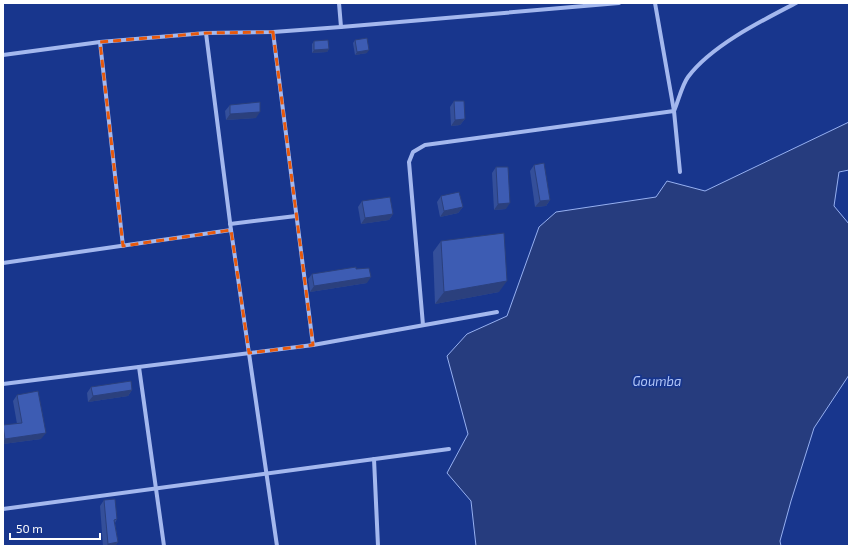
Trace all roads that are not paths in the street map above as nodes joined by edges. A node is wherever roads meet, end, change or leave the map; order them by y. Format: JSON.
{"nodes":[{"id":1,"x":339,"y":3,"type":"edge"},
{"id":2,"x":619,"y":3,"type":"edge"},
{"id":3,"x":655,"y":3,"type":"edge"},
{"id":4,"x":796,"y":3,"type":"edge"},
{"id":5,"x":341,"y":28,"type":"junction"},
{"id":6,"x":273,"y":32,"type":"junction"},
{"id":7,"x":206,"y":33,"type":"junction"},
{"id":8,"x":100,"y":42,"type":"junction"},
{"id":9,"x":3,"y":55,"type":"edge"},
{"id":10,"x":674,"y":111,"type":"junction"},
{"id":11,"x":680,"y":172,"type":"dead end"},
{"id":12,"x":296,"y":216,"type":"junction"},
{"id":13,"x":230,"y":224,"type":"junction"},
{"id":14,"x":231,"y":230,"type":"junction"},
{"id":15,"x":123,"y":246,"type":"junction"},
{"id":16,"x":3,"y":263,"type":"edge"},
{"id":17,"x":497,"y":312,"type":"dead end"},
{"id":18,"x":423,"y":325,"type":"junction"},
{"id":19,"x":313,"y":346,"type":"junction"},
{"id":20,"x":250,"y":353,"type":"junction"},
{"id":21,"x":139,"y":367,"type":"junction"},
{"id":22,"x":3,"y":384,"type":"edge"},
{"id":23,"x":449,"y":449,"type":"dead end"},
{"id":24,"x":374,"y":459,"type":"junction"},
{"id":25,"x":265,"y":474,"type":"junction"},
{"id":26,"x":156,"y":489,"type":"junction"},
{"id":27,"x":3,"y":509,"type":"edge"},
{"id":28,"x":164,"y":546,"type":"edge"},
{"id":29,"x":277,"y":546,"type":"edge"},
{"id":30,"x":378,"y":546,"type":"edge"}],
"edges":[{"from":1,"to":5,"type":"street"},
{"from":2,"to":5,"type":"street"},
{"from":3,"to":10,"type":"street"},
{"from":4,"to":10,"type":"street"},
{"from":5,"to":6,"type":"street"},
{"from":6,"to":7,"type":"street"},
{"from":6,"to":12,"type":"street"},
{"from":7,"to":8,"type":"street"},
{"from":7,"to":13,"type":"street"},
{"from":8,"to":9,"type":"street"},
{"from":8,"to":15,"type":"street"},
{"from":10,"to":11,"type":"street"},
{"from":10,"to":18,"type":"street"},
{"from":12,"to":13,"type":"street"},
{"from":12,"to":19,"type":"street"},
{"from":13,"to":14,"type":"street"},
{"from":14,"to":15,"type":"street"},
{"from":14,"to":20,"type":"street"},
{"from":15,"to":16,"type":"street"},
{"from":17,"to":18,"type":"street"},
{"from":18,"to":19,"type":"street"},
{"from":19,"to":20,"type":"street"},
{"from":20,"to":21,"type":"street"},
{"from":20,"to":25,"type":"street"},
{"from":21,"to":22,"type":"street"},
{"from":21,"to":26,"type":"street"},
{"from":23,"to":24,"type":"street"},
{"from":24,"to":25,"type":"street"},
{"from":24,"to":30,"type":"street"},
{"from":25,"to":26,"type":"street"},
{"from":25,"to":29,"type":"street"},
{"from":26,"to":27,"type":"street"},
{"from":26,"to":28,"type":"street"}]}
